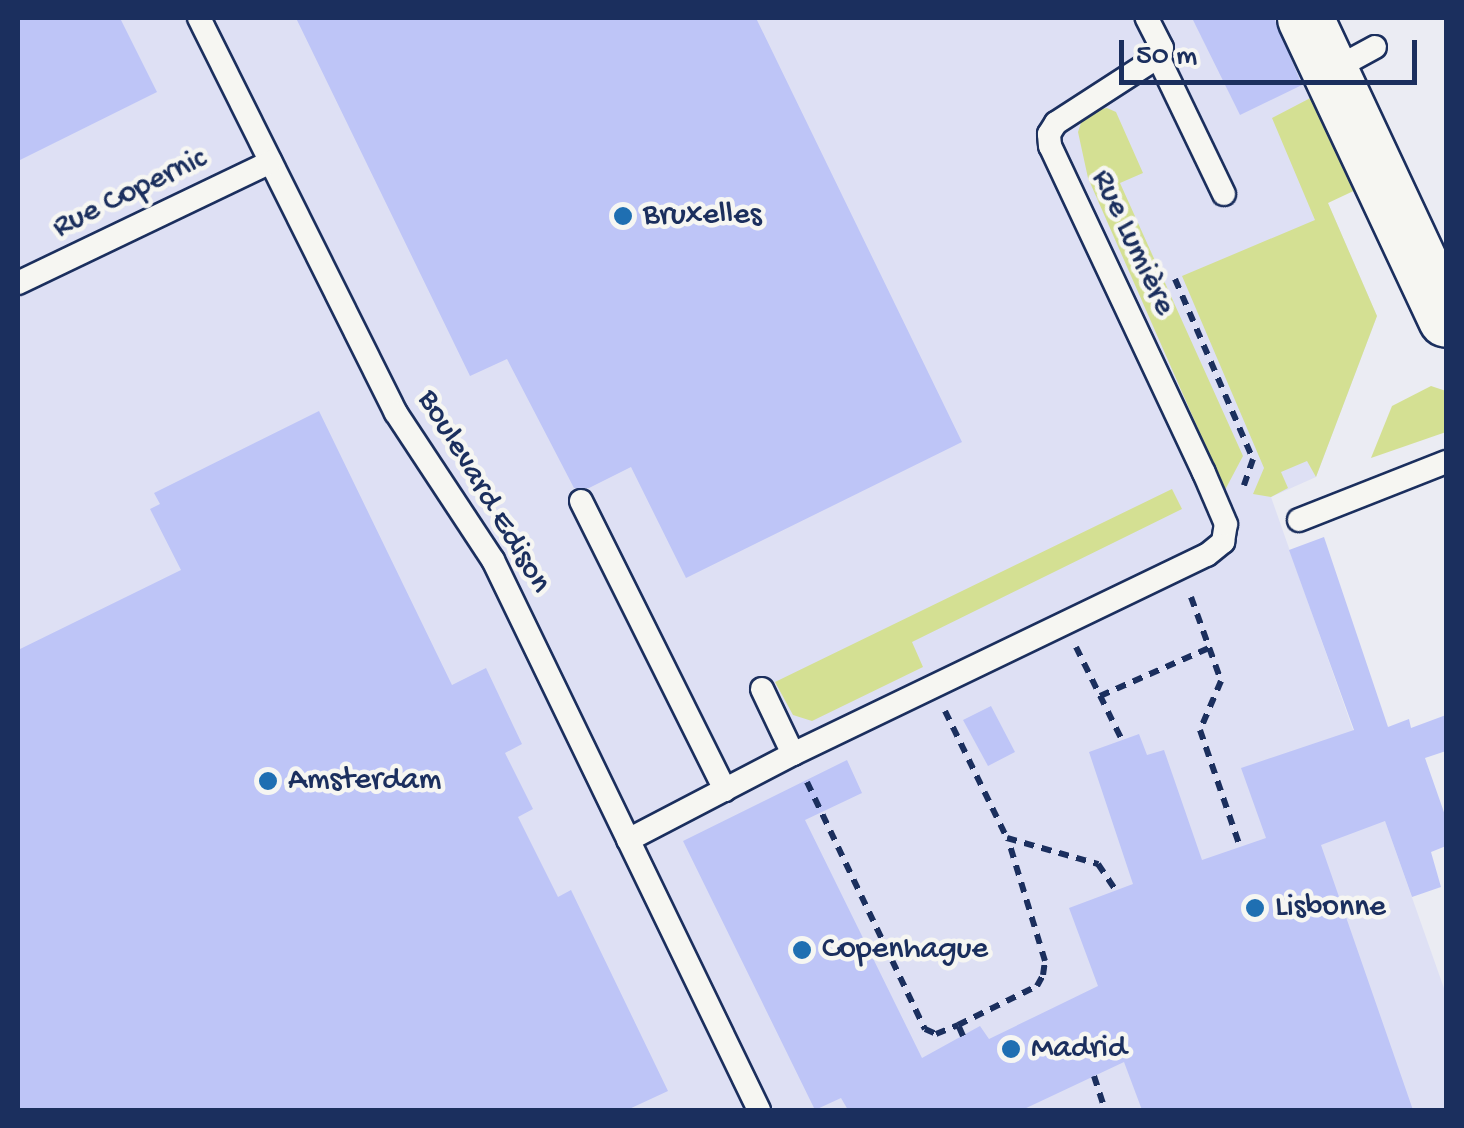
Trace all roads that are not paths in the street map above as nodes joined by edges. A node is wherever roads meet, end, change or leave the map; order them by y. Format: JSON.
{"nodes":[{"id":1,"x":199,"y":18,"type":"edge"},
{"id":2,"x":1147,"y":18,"type":"edge"},
{"id":3,"x":1306,"y":18,"type":"edge"},
{"id":4,"x":1158,"y":57,"type":"junction"},
{"id":5,"x":271,"y":162,"type":"junction"},
{"id":6,"x":1224,"y":194,"type":"dead end"},
{"id":7,"x":18,"y":283,"type":"edge"},
{"id":8,"x":1446,"y":319,"type":"edge"},
{"id":9,"x":1446,"y":462,"type":"edge"},
{"id":10,"x":582,"y":501,"type":"dead end"},
{"id":11,"x":1298,"y":520,"type":"dead end"},
{"id":12,"x":762,"y":689,"type":"dead end"},
{"id":13,"x":794,"y":754,"type":"junction"},
{"id":14,"x":725,"y":790,"type":"junction"},
{"id":15,"x":628,"y":840,"type":"junction"},
{"id":16,"x":758,"y":1110,"type":"edge"}],
"edges":[{"from":1,"to":5,"type":"lane","name":"Boulevard Edison"},
{"from":2,"to":4,"type":"lane"},
{"from":3,"to":8,"type":"street"},
{"from":4,"to":6,"type":"lane"},
{"from":4,"to":13,"type":"lane","name":"Rue Lumière"},
{"from":5,"to":7,"type":"lane","name":"Rue Copernic"},
{"from":5,"to":15,"type":"lane","name":"Boulevard Edison"},
{"from":9,"to":11,"type":"lane"},
{"from":10,"to":14,"type":"lane"},
{"from":12,"to":13,"type":"lane"},
{"from":13,"to":14,"type":"lane"},
{"from":14,"to":15,"type":"lane"},
{"from":15,"to":16,"type":"lane","name":"Boulevard Edison"}]}
